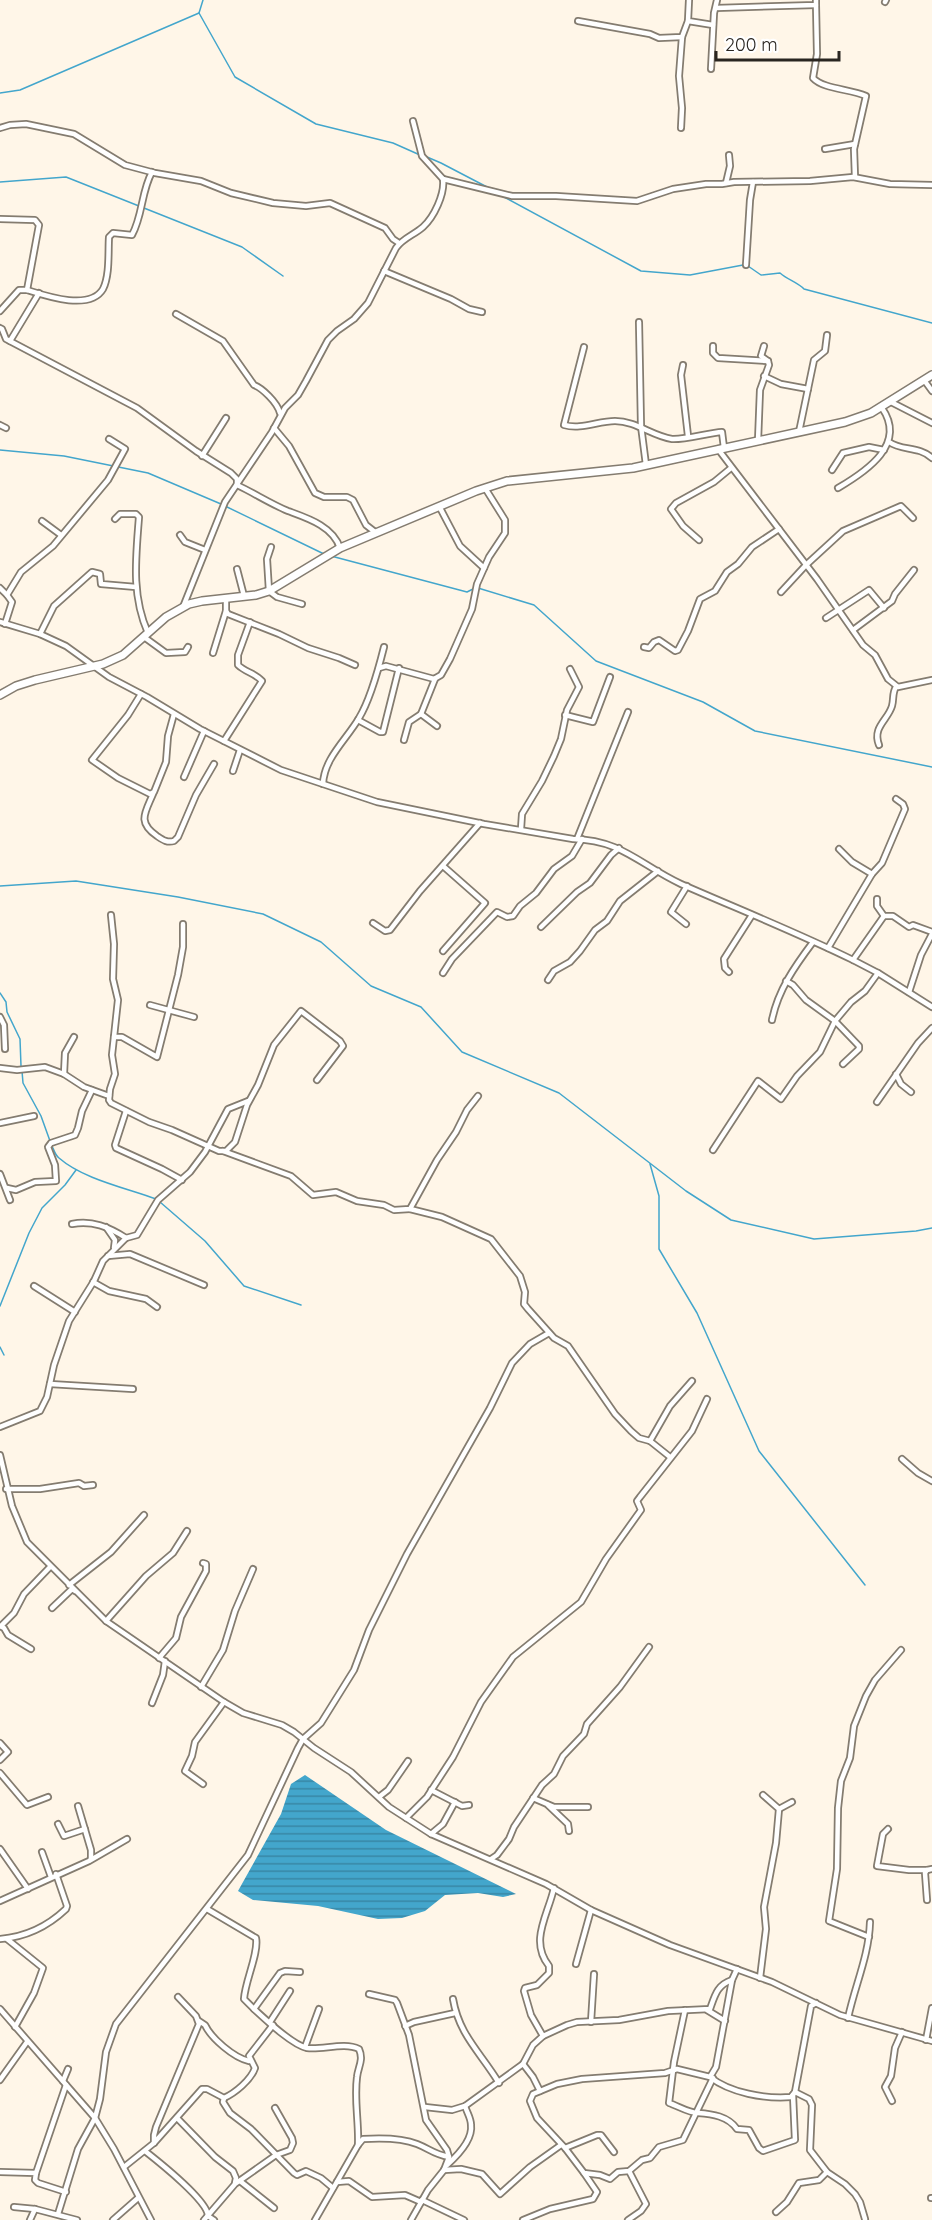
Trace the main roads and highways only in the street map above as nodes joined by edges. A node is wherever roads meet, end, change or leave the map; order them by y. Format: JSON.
{"nodes":[{"id":1,"x":932,"y":375,"type":"edge"},
{"id":2,"x":1,"y":693,"type":"edge"}],
"edges":[{"from":1,"to":2,"type":"main road"}]}
